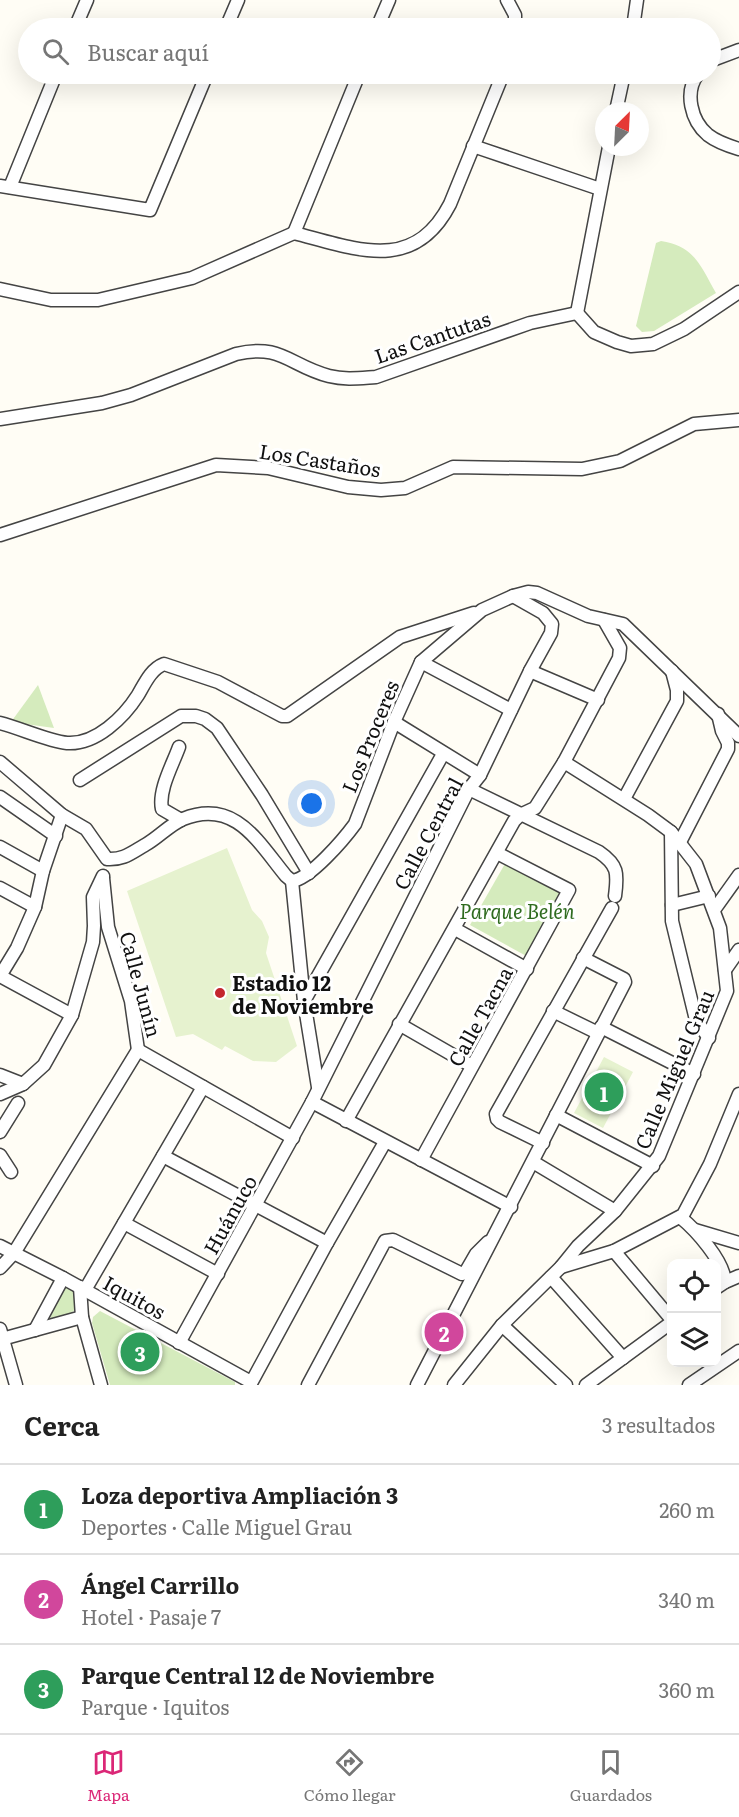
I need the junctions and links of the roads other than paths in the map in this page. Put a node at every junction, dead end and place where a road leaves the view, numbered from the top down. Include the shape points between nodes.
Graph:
1 (87, 0) edge
2 (238, 0) edge
3 (389, 0) edge
4 (507, 0) edge
5 (637, 0) edge
6 (79, 18) edge
7 (230, 18) edge
8 (381, 18) edge
9 (515, 18) edge
10 (634, 18) edge
11 (739, 50) edge
12 (721, 57) edge
13 (52, 84) edge
14 (203, 84) edge
15 (355, 84) edge
16 (499, 84) edge
17 (622, 84) edge
18 (693, 84) edge
19 (618, 102) edge
20 (474, 146) junction
21 (739, 149) edge
22 (607, 156) edge
23 (5, 187) edge
24 (600, 189) junction
25 (294, 233) junction
26 (0, 289) edge
27 (739, 292) edge
28 (577, 313) junction
29 (0, 419) edge
30 (739, 420) edge
31 (0, 535) edge
32 (513, 596) junction
33 (482, 610) junction
34 (604, 620) junction
35 (421, 662) junction
36 (672, 670) junction
37 (530, 671) junction
38 (598, 700) junction
39 (511, 710) junction
40 (718, 714) junction
41 (394, 722) junction
42 (0, 723) edge
43 (736, 727) edge
44 (179, 747) dead end
45 (443, 754) junction
46 (0, 762) edge
47 (564, 762) junction
48 (480, 775) junction
49 (80, 780) dead end
50 (470, 789) junction
51 (0, 797) edge
52 (624, 799) junction
53 (62, 815) junction
54 (520, 815) junction
55 (181, 820) junction
56 (671, 832) junction
57 (56, 836) junction
58 (680, 842) junction
59 (0, 847) edge
60 (497, 853) junction
61 (107, 859) junction
62 (43, 871) junction
63 (309, 873) junction
64 (739, 874) edge
65 (103, 876) junction
66 (292, 881) junction
67 (0, 888) edge
68 (709, 896) junction
69 (672, 905) junction
70 (36, 907) junction
71 (714, 910) junction
72 (454, 929) junction
73 (739, 950) edge
74 (584, 958) junction
75 (527, 969) junction
76 (725, 970) junction
77 (0, 976) edge
78 (304, 1001) junction
79 (553, 1011) junction
80 (72, 1015) junction
81 (399, 1024) junction
82 (600, 1030) junction
83 (708, 1038) junction
84 (138, 1050) junction
85 (472, 1066) junction
86 (694, 1074) junction
87 (0, 1075) edge
88 (23, 1084) junction
89 (203, 1087) junction
90 (318, 1087) junction
91 (0, 1094) edge
92 (739, 1094) edge
93 (312, 1102) junction
94 (10, 1109) edge
95 (556, 1115) junction
96 (346, 1121) junction
97 (0, 1132) edge
98 (293, 1138) junction
99 (385, 1142) junction
100 (543, 1143) junction
101 (0, 1155) edge
102 (163, 1156) junction
103 (421, 1160) junction
104 (533, 1162) junction
105 (653, 1166) junction
106 (11, 1172) dead end
107 (255, 1205) junction
108 (511, 1207) junction
109 (615, 1211) junction
110 (680, 1218) junction
111 (124, 1223) junction
112 (695, 1230) junction
113 (497, 1233) junction
114 (739, 1243) edge
115 (327, 1244) junction
116 (0, 1246) edge
117 (614, 1251) junction
118 (14, 1253) junction
119 (715, 1259) edge
120 (561, 1267) junction
121 (0, 1268) edge
122 (721, 1268) edge
123 (218, 1274) junction
124 (739, 1276) edge
125 (551, 1277) junction
126 (63, 1278) junction
127 (721, 1285) edge
128 (83, 1289) junction
129 (667, 1315) edge
130 (82, 1317) junction
131 (502, 1325) junction
132 (667, 1325) edge
133 (35, 1330) junction
134 (1, 1334) edge
135 (179, 1343) junction
136 (739, 1351) edge
137 (623, 1358) junction
138 (251, 1383) edge
139 (16, 1385) edge
140 (101, 1385) edge
141 (308, 1385) edge
142 (417, 1385) edge
143 (454, 1385) edge
144 (566, 1385) edge
145 (586, 1385) edge
146 (689, 1385) edge

1 - 6 street
2 - 7 street
3 - 8 street
4 - 9 street
5 - 10 street
11 - 12 street
13 - 23 street
14 - 23 street via 150,210
15 - 25 street
16 - 20 street
17 - 19 street
18 - 21 street via 689,99 695,117 708,134
20 - 24 street
20 - 25 street via 440,223 408,248 366,249
22 - 24 street
24 - 28 street
25 - 26 street via 192,278 98,300 51,300
27 - 28 street via 684,329 653,344 631,346 617,342 594,332
28 - 29 street, Las Cantutas via 530,323 376,377 330,376 278,354 252,350 102,403
30 - 31 street, Los Castaños via 694,424 620,460 582,469 453,467 405,488 348,487 268,468 216,465
32 - 33 street, Los Proceres
32 - 34 street, Los Proceres via 528,591 537,593
32 - 37 street, Calle Central via 543,613 552,624
33 - 35 street, Los Proceres
33 - 42 street via 400,637 287,716 218,682 164,664 150,675 118,720 90,738 67,743
34 - 36 street, Los Proceres via 623,624
34 - 38 street via 620,648 620,658
35 - 39 street
35 - 41 street, Los Proceres
36 - 40 street
36 - 52 street via 677,701
37 - 38 street
37 - 39 street, Calle Central
38 - 47 street
39 - 48 street, Calle Central
40 - 43 street
40 - 58 street via 728,749
41 - 45 street
41 - 63 street, Los Proceres via 355,824
44 - 55 street via 161,805
45 - 48 street
45 - 78 street
46 - 53 street
47 - 52 street, Calle Miguel Grau
47 - 54 street via 535,808
48 - 50 street, Calle Central
49 - 63 street via 181,716 205,719 217,728
50 - 54 street
50 - 90 street, Calle Central
51 - 57 street
52 - 56 street, Calle Miguel Grau
53 - 57 street
53 - 61 street via 86,829
54 - 60 street
54 - 74 street via 599,852 614,866 617,878 613,902
55 - 61 street via 120,860
55 - 66 street via 200,814 231,817 243,824
56 - 58 street, Calle Miguel Grau
56 - 69 street
57 - 62 street
58 - 68 street, Calle Miguel Grau via 696,864
59 - 62 street
60 - 72 street
60 - 75 street, Calle Tacna via 569,890
61 - 65 street, Calle Junín
62 - 70 street
63 - 66 street, Los Proceres
64 - 71 street
65 - 80 street via 93,897 93,942
65 - 84 street, Calle Junín via 108,927 131,1001
66 - 78 street
67 - 70 street
68 - 69 street
68 - 71 street, Calle Miguel Grau
69 - 83 street via 672,921 696,1020
70 - 77 street
71 - 76 street, Calle Miguel Grau
72 - 75 street
72 - 81 street
73 - 76 street
74 - 79 street
74 - 82 street via 625,980
75 - 85 street, Calle Tacna
76 - 83 street, Calle Miguel Grau via 727,991
77 - 80 street
78 - 90 street
79 - 82 street
79 - 100 street via 496,1114 500,1122
80 - 88 street via 44,1065
81 - 85 street
81 - 96 street
82 - 86 street
82 - 95 street
83 - 86 street, Calle Miguel Grau
84 - 89 street, Calle Junín
84 - 118 street
85 - 103 street, Calle Tacna
86 - 105 street, Calle Miguel Grau
87 - 88 street
88 - 91 street
89 - 98 street, Calle Junín
89 - 102 street
90 - 93 street, Calle Central
92 - 110 street via 699,1188
93 - 96 street
93 - 98 street, Huánuco
94 - 97 street
95 - 100 street
95 - 105 street
96 - 99 street
98 - 107 street, Huánuco
99 - 103 street
99 - 115 street
100 - 104 street
101 - 106 street
102 - 107 street
102 - 111 street
103 - 108 street
104 - 108 street
104 - 109 street
105 - 109 street, Calle Miguel Grau
107 - 115 street
107 - 123 street, Huánuco
108 - 113 street
109 - 120 street, Calle Miguel Grau
110 - 112 street
110 - 117 street
111 - 123 street
111 - 128 street
112 - 114 street
112 - 119 street
113 - 141 street via 462,1274 389,1239 385,1241
113 - 142 street
115 - 138 street
116 - 118 street, Iquitos
117 - 120 street
117 - 129 street
118 - 121 street
118 - 126 street, Iquitos
120 - 125 street, Calle Miguel Grau
122 - 127 street
123 - 135 street, Huánuco
124 - 127 street
125 - 131 street, Calle Miguel Grau
125 - 137 street
126 - 128 street, Iquitos
126 - 133 street
128 - 130 street
128 - 135 street, Iquitos
130 - 133 street
130 - 140 street
131 - 143 street, Calle Miguel Grau
131 - 144 street
132 - 137 street
133 - 134 street
134 - 139 street
135 - 138 street, Iquitos
136 - 146 street
137 - 145 street

